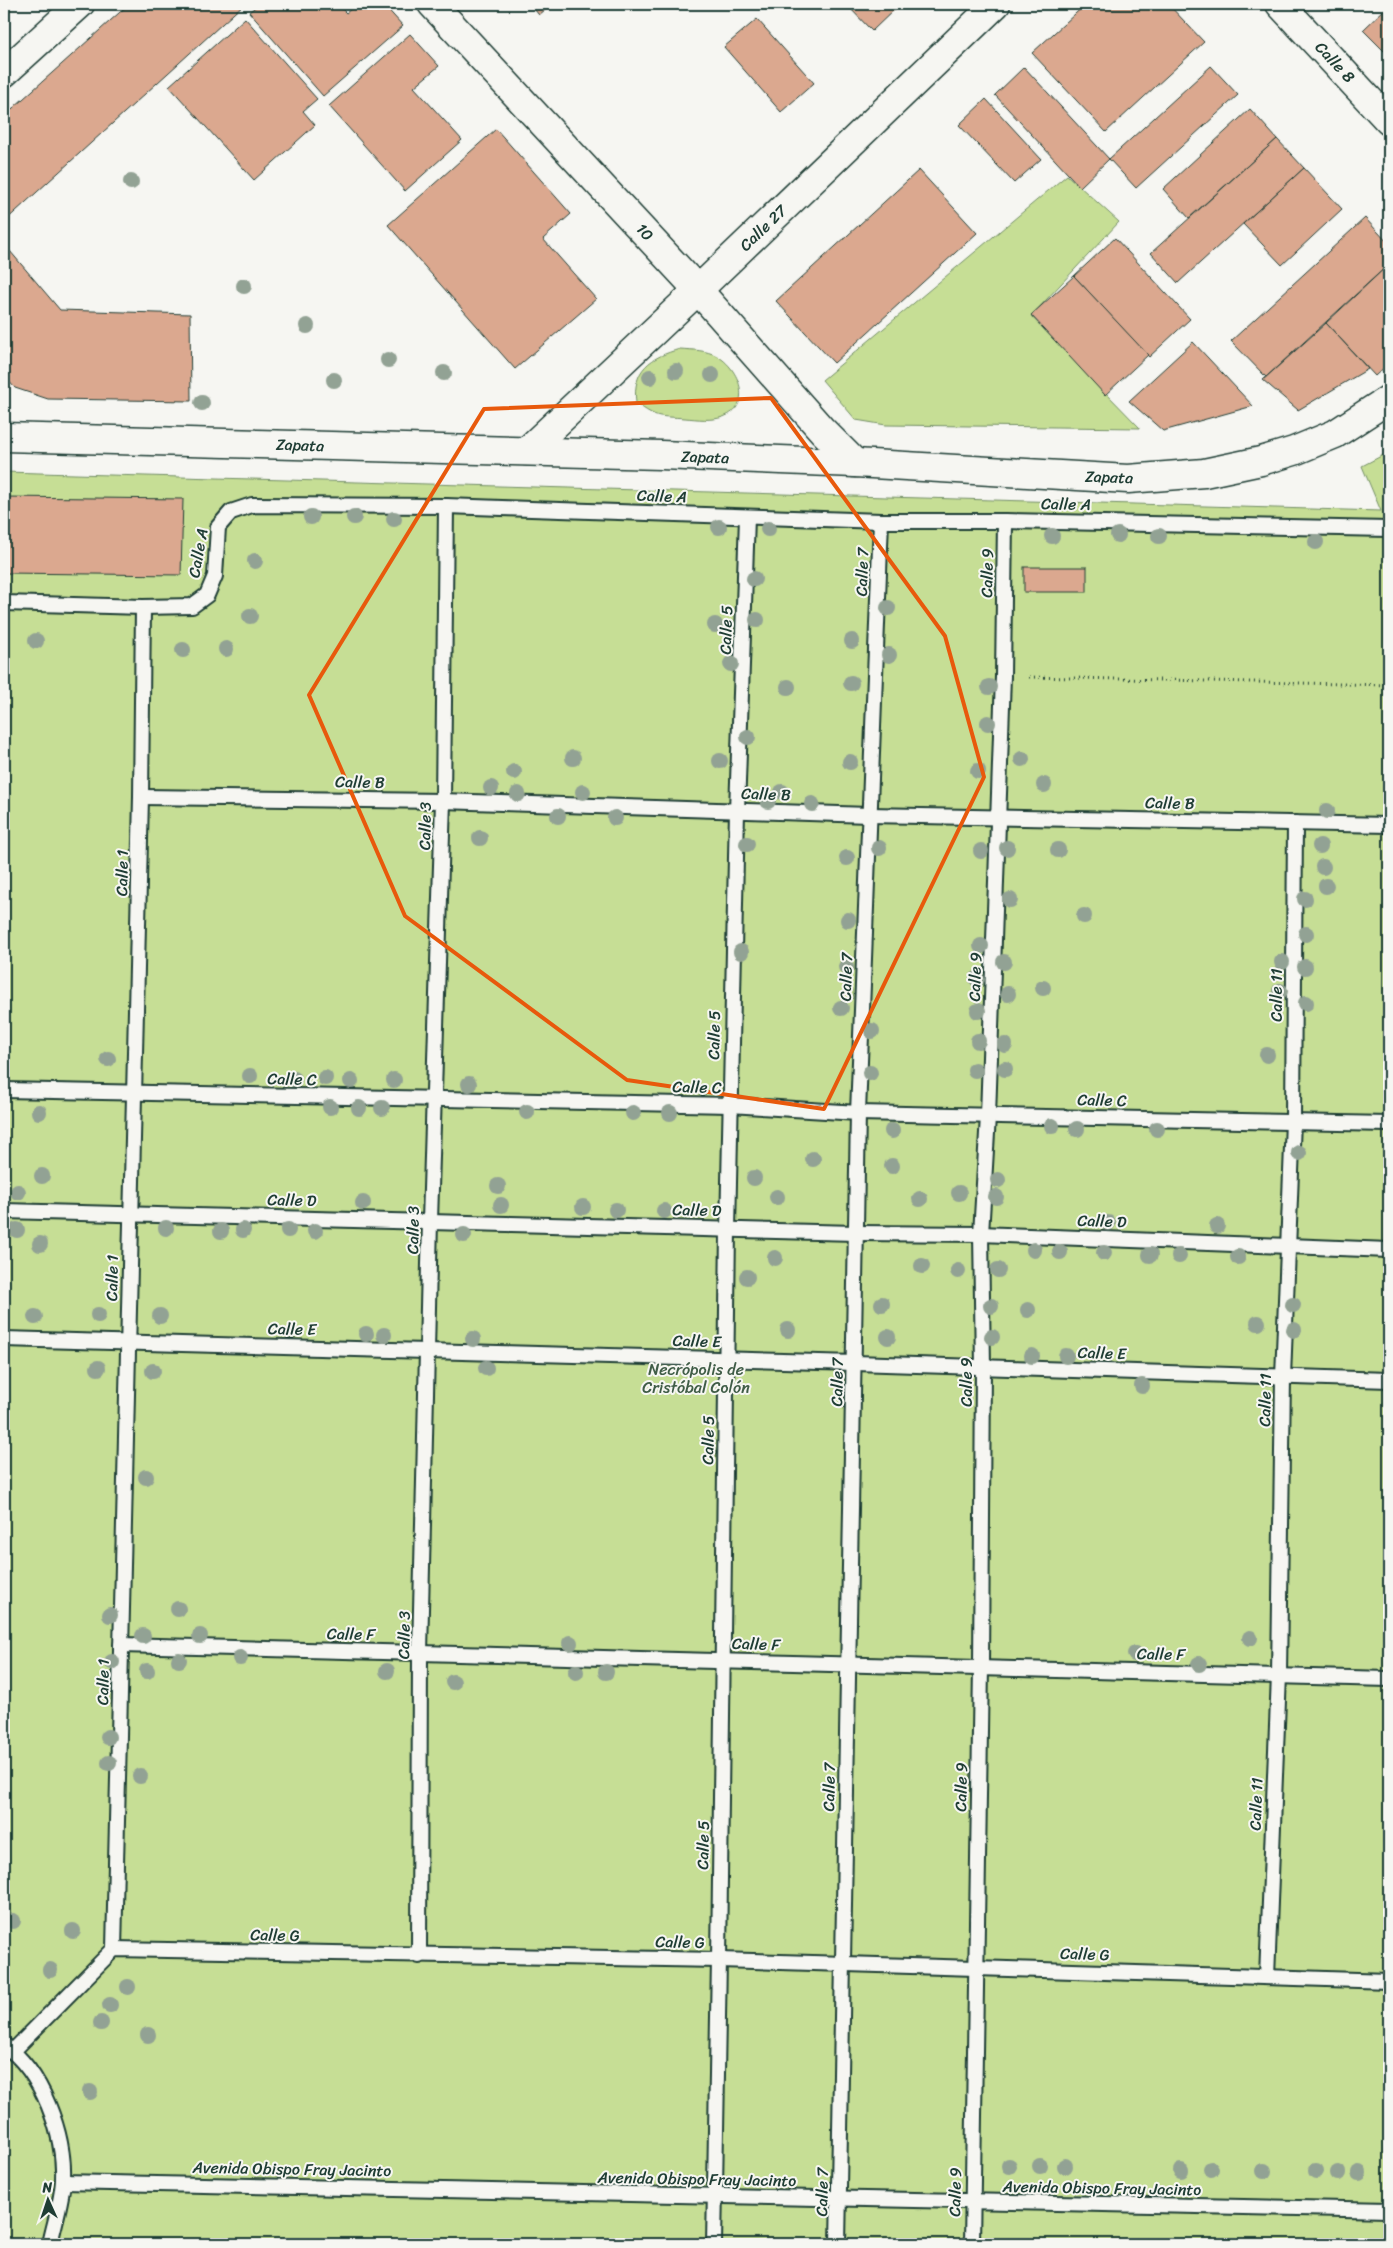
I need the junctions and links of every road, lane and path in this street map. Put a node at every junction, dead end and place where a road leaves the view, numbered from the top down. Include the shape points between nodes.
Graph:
1 (80, 4) edge
2 (432, 4) edge
3 (996, 4) edge
4 (1280, 4) edge
5 (4, 74) edge
6 (1389, 121) edge
7 (698, 290) junction
8 (1389, 399) edge
9 (6, 435) edge
10 (527, 451) junction
11 (855, 463) junction
12 (446, 506) junction
13 (747, 517) junction
14 (882, 521) junction
15 (1005, 521) junction
16 (1389, 529) edge
17 (4, 602) edge
18 (143, 607) junction
19 (1003, 676) junction
20 (1389, 685) edge
21 (141, 797) junction
22 (443, 801) junction
23 (737, 811) junction
24 (869, 815) junction
25 (998, 818) junction
26 (1295, 823) junction
27 (1389, 825) edge
28 (4, 1090) edge
29 (134, 1093) junction
30 (435, 1099) junction
31 (730, 1105) junction
32 (858, 1113) junction
33 (988, 1116) junction
34 (1293, 1121) junction
35 (1389, 1124) edge
36 (4, 1211) edge
37 (131, 1214) junction
38 (430, 1221) junction
39 (728, 1229) junction
40 (856, 1233) junction
41 (981, 1234) junction
42 (1288, 1246) junction
43 (1389, 1250) edge
44 (4, 1339) edge
45 (128, 1343) junction
46 (428, 1350) junction
47 (726, 1359) junction
48 (855, 1362) junction
49 (983, 1367) junction
50 (1283, 1377) junction
51 (1389, 1380) edge
52 (121, 1645) junction
53 (420, 1653) junction
54 (723, 1660) junction
55 (849, 1664) junction
56 (981, 1667) junction
57 (1278, 1675) junction
58 (1389, 1678) edge
59 (114, 1949) junction
60 (419, 1956) junction
61 (719, 1960) junction
62 (844, 1964) junction
63 (976, 1968) junction
64 (1267, 1977) junction
65 (1389, 1982) edge
66 (9, 2048) edge
67 (63, 2182) junction
68 (716, 2197) junction
69 (839, 2200) junction
70 (972, 2203) junction
71 (1389, 2210) edge
72 (50, 2244) edge
73 (714, 2244) edge
74 (838, 2244) edge
75 (972, 2244) edge

1 - 5 street
2 - 7 street, 10
3 - 7 street, Calle 27
4 - 6 street, Calle 8
7 - 10 street, Calle 27
7 - 11 street, 10
8 - 11 street, Zapata via 1335,434 1294,451 1252,464 1204,473 1128,479
9 - 10 street, Zapata
10 - 11 street, Zapata
12 - 13 lane, Calle A
12 - 18 lane, Calle A via 252,505 231,512 218,528 215,576 207,595 192,606
12 - 22 lane, Calle 3
13 - 14 lane, Calle A
13 - 23 lane, Calle 5
14 - 15 lane, Calle A
14 - 24 lane, Calle 7
15 - 16 lane, Calle A
15 - 19 lane, Calle 9
17 - 18 lane, Calle A
18 - 21 lane, Calle 1
19 - 20 path
19 - 25 lane, Calle 9
21 - 22 lane, Calle B
21 - 29 lane, Calle 1
22 - 23 lane, Calle B
22 - 30 lane, Calle 3
23 - 24 lane, Calle B
23 - 31 lane, Calle 5
24 - 25 lane, Calle B
24 - 32 lane, Calle 7
25 - 26 lane, Calle B
25 - 33 lane, Calle 9
26 - 27 lane, Calle B
26 - 34 lane, Calle 11
28 - 29 lane, Calle C
29 - 30 lane, Calle C
29 - 37 lane, Calle 1
30 - 31 lane, Calle C
30 - 38 lane, Calle 3
31 - 32 lane, Calle C
31 - 39 lane, Calle 5
32 - 33 lane, Calle C
32 - 40 lane, Calle 7
33 - 34 lane, Calle C
33 - 41 lane, Calle 9
34 - 35 lane, Calle C
34 - 42 lane, Calle 11
36 - 37 lane, Calle D
37 - 38 lane, Calle D
37 - 45 lane, Calle 1
38 - 39 lane, Calle D
38 - 46 lane, Calle 3
39 - 40 lane, Calle D
39 - 47 lane, Calle 5
40 - 41 lane, Calle D
40 - 48 lane, Calle 7
41 - 42 lane, Calle D
41 - 49 lane, Calle 9
42 - 43 lane, Calle D
42 - 50 lane, Calle 11
44 - 45 lane, Calle E
45 - 46 lane, Calle E
45 - 52 lane, Calle 1
46 - 47 lane, Calle E
46 - 53 lane, Calle 3
47 - 48 lane, Calle E
47 - 54 lane, Calle 5
48 - 49 lane, Calle E
48 - 55 lane, Calle 7
49 - 50 lane, Calle E
49 - 56 lane, Calle 9
50 - 51 lane, Calle E
50 - 57 lane, Calle 11
52 - 53 lane, Calle F
52 - 59 lane, Calle 1
53 - 54 lane, Calle F
53 - 60 lane, Calle 3
54 - 55 lane, Calle F
54 - 61 lane, Calle 5
55 - 56 lane, Calle F
55 - 62 lane, Calle 7
56 - 57 lane, Calle F
56 - 63 lane, Calle 9
57 - 58 lane, Calle F
57 - 64 lane, Calle 11
59 - 60 lane, Calle G
59 - 66 lane
60 - 61 lane, Calle G
61 - 62 lane, Calle G
61 - 68 lane, Calle 5
62 - 63 lane, Calle G
62 - 69 lane, Calle 7
63 - 64 lane, Calle G
63 - 70 lane, Calle 9
64 - 65 lane, Calle G
66 - 67 lane via 40,2086 61,2143
67 - 68 lane, Avenida Obispo Fray Jacinto
67 - 72 lane
68 - 69 lane, Avenida Obispo Fray Jacinto
68 - 73 lane, Calle 5
69 - 70 lane, Avenida Obispo Fray Jacinto
69 - 74 lane, Calle 7
70 - 71 lane, Avenida Obispo Fray Jacinto
70 - 75 lane, Calle 9

